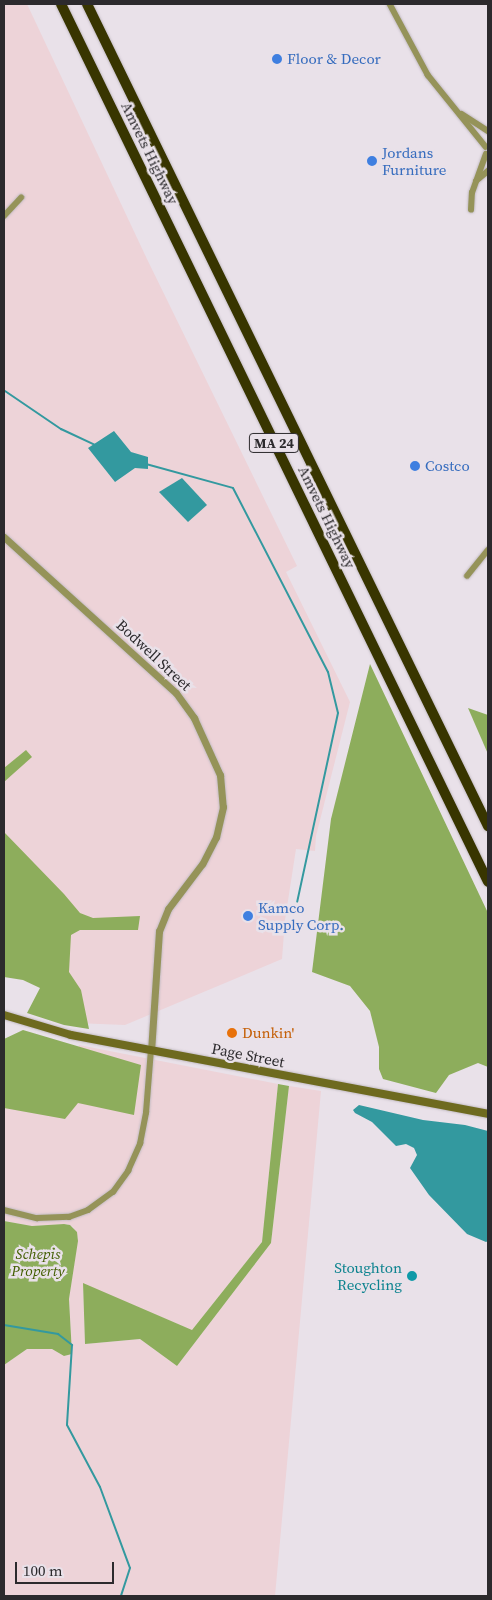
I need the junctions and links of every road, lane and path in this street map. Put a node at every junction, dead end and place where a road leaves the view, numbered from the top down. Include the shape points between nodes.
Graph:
1 (61, 4) edge
2 (87, 4) edge
3 (390, 4) edge
4 (458, 112) junction
5 (488, 131) edge
6 (487, 144) edge
7 (487, 157) edge
8 (488, 171) edge
9 (476, 181) junction
10 (21, 198) dead end
11 (471, 210) dead end
12 (4, 216) edge
13 (4, 537) edge
14 (488, 550) edge
15 (467, 576) dead end
16 (488, 826) edge
17 (488, 882) edge
18 (4, 1015) edge
19 (151, 1050) junction
20 (488, 1114) edge
21 (4, 1210) edge

1 - 17 highway, Amvets Highway / MA 24
2 - 16 highway, Amvets Highway / MA 24
3 - 4 street via 428,76
4 - 5 street
4 - 6 street
6 - 7 street
7 - 9 street
8 - 9 street
9 - 11 street
10 - 12 street
13 - 19 street, Bodwell Street via 176,693 194,718 220,775 223,807 216,837 202,864 168,909 159,931
14 - 15 street
18 - 19 main road, Page Street via 58,1032
19 - 20 main road, Page Street
19 - 21 street via 140,1144 128,1171 113,1192 88,1210 69,1216 37,1218

